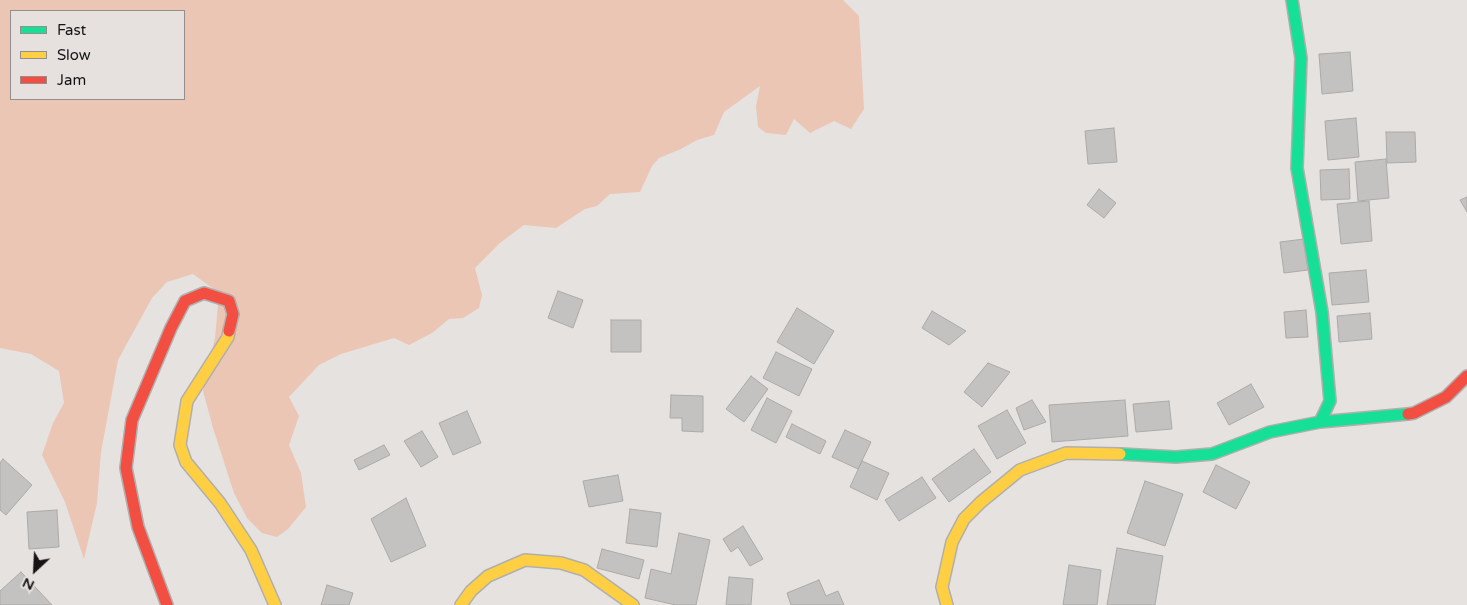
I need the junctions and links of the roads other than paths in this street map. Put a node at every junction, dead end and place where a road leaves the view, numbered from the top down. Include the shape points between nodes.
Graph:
1 (1292, 0) edge
2 (1467, 376) edge
3 (1320, 422) junction
4 (167, 605) edge
5 (275, 605) edge
6 (461, 605) edge
7 (634, 605) edge
8 (947, 605) edge

1 - 3 street via 1301,58 1296,168 1322,312 1330,401
2 - 3 street via 1446,398 1414,413
3 - 8 street via 1270,432 1212,454 1066,453 1020,470 964,519 952,542 942,587
4 - 5 street via 138,527 126,468 132,420 171,328 185,301 204,293 229,301 234,314 228,337 187,401 180,445 186,462 220,503 251,550
6 - 7 street via 488,576 525,560 561,563 584,570

